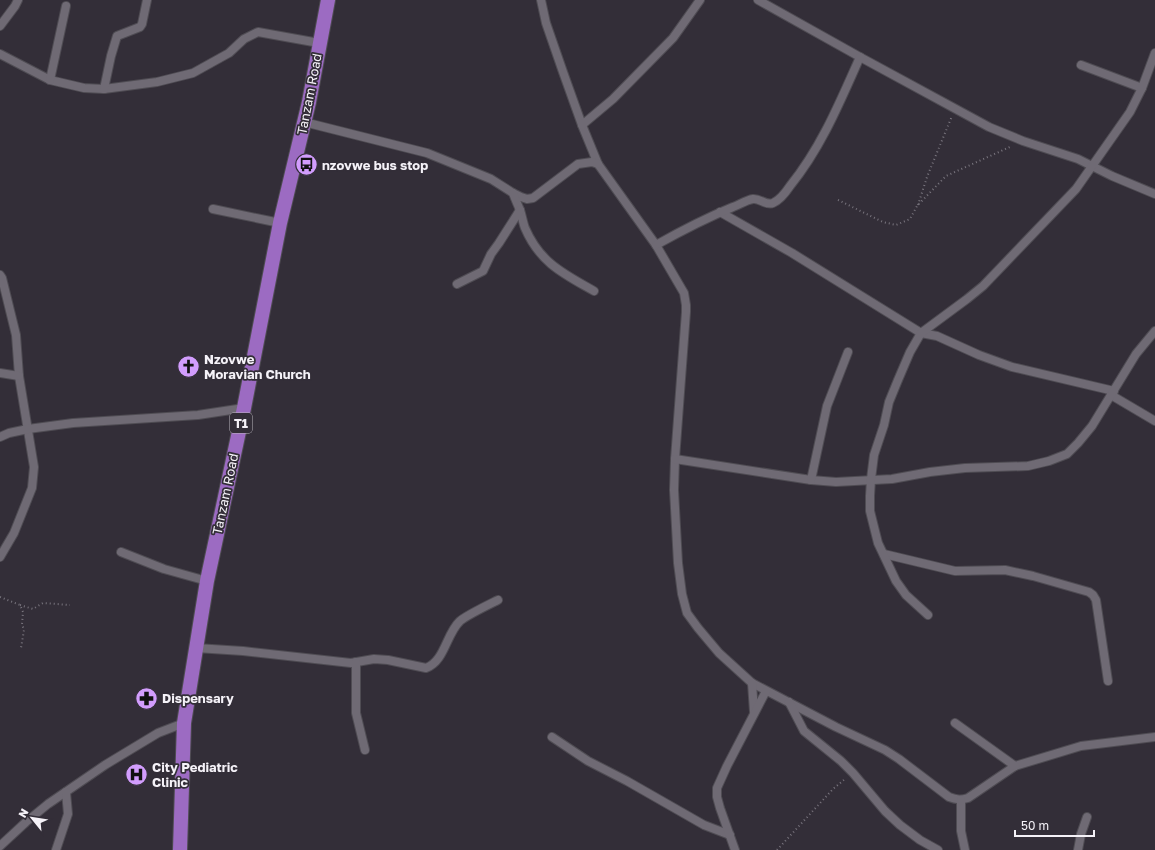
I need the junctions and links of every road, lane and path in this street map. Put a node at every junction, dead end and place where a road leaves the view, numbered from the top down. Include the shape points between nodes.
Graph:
1 (18, 0) edge
2 (147, 0) edge
3 (328, 0) edge
4 (541, 0) edge
5 (700, 0) edge
6 (758, 0) edge
7 (66, 6) dead end
8 (0, 26) edge
9 (319, 43) junction
10 (1155, 53) edge
11 (0, 54) edge
12 (860, 58) junction
13 (1081, 65) dead end
14 (50, 80) junction
15 (1142, 88) junction
16 (104, 89) junction
17 (955, 109) junction
18 (304, 122) junction
19 (582, 125) junction
20 (1023, 141) junction
21 (598, 164) junction
22 (1093, 165) junction
23 (513, 193) junction
24 (1155, 194) edge
25 (838, 200) dead end
26 (917, 206) junction
27 (213, 209) dead end
28 (520, 210) junction
29 (720, 212) junction
30 (280, 223) junction
31 (656, 245) junction
32 (0, 275) edge
33 (457, 284) dead end
34 (594, 291) dead end
35 (1155, 331) edge
36 (921, 333) junction
37 (848, 352) dead end
38 (0, 373) edge
39 (19, 376) junction
40 (1112, 393) junction
41 (244, 408) junction
42 (1155, 421) edge
43 (28, 429) junction
44 (0, 437) edge
45 (675, 458) junction
46 (870, 479) junction
47 (810, 480) junction
48 (121, 552) dead end
49 (884, 554) junction
50 (0, 557) edge
51 (207, 580) junction
52 (0, 597) edge
53 (498, 600) dead end
54 (20, 606) junction
55 (70, 606) dead end
56 (928, 616) dead end
57 (21, 648) dead end
58 (196, 648) junction
59 (356, 662) junction
60 (1108, 681) dead end
61 (752, 683) junction
62 (766, 691) junction
63 (789, 702) junction
64 (754, 714) junction
65 (184, 723) junction
66 (955, 723) dead end
67 (1155, 736) edge
68 (552, 737) dead end
69 (364, 750) dead end
70 (1015, 766) junction
71 (853, 773) junction
72 (66, 792) junction
73 (961, 800) junction
74 (1087, 817) dead end
75 (730, 834) junction
76 (0, 846) edge
77 (56, 850) edge
78 (180, 850) edge
79 (735, 850) edge
80 (777, 850) edge
81 (938, 850) edge
82 (965, 850) edge
83 (1078, 850) edge

1 - 8 street
2 - 16 street via 140,27 117,36 110,56
3 - 9 highway, Tanzam Road / T1
4 - 19 street via 546,23
5 - 19 street via 673,38 613,99
6 - 12 street
7 - 14 street
9 - 16 street via 258,32 244,39 230,53 193,73 157,82
9 - 18 highway, Tanzam Road / T1
10 - 15 street
11 - 14 street
12 - 17 street
12 - 29 street via 810,159 784,194 773,203 767,204 753,199
13 - 15 street
14 - 16 street via 84,88
15 - 22 street via 1130,112
17 - 20 street
17 - 26 path via 926,177
18 - 23 street via 427,153 491,179
18 - 30 highway, Tanzam Road / T1
19 - 21 street
20 - 22 street
20 - 26 path via 946,176
21 - 23 street via 578,164 533,198 527,199
21 - 31 street
22 - 24 street
22 - 36 street via 1076,188 983,286
23 - 28 street
25 - 26 path via 883,222 896,225 910,219
27 - 30 street
28 - 33 street via 483,271
28 - 34 street via 525,228 543,258 556,269
29 - 31 street
29 - 36 street via 792,253
30 - 41 highway, Tanzam Road / T1
31 - 45 street via 684,293 686,305
32 - 39 street via 16,335
35 - 40 street via 1136,354
36 - 40 street via 937,336 1012,367
36 - 46 street via 902,368 889,402
37 - 47 street via 827,406
38 - 39 street
39 - 43 street
40 - 42 street
40 - 46 street via 1092,426 1078,443 1067,454 1049,461 1028,466 965,468
41 - 43 street via 198,415 73,423
41 - 51 highway, Tanzam Road / T1
43 - 44 street
43 - 50 street via 34,467 32,488 14,533
45 - 47 street
45 - 61 street via 678,563 685,605 691,620 702,633 731,665
46 - 47 street via 836,482
46 - 49 street via 870,511 878,543
48 - 51 street via 164,569
49 - 56 street via 896,581 906,595
49 - 60 street via 955,571 1005,570 1089,592 1096,600
51 - 58 highway, Tanzam Road / T1
52 - 54 path
53 - 59 street via 461,620 454,627 432,666 426,668 374,659
54 - 55 path via 33,609 43,604
54 - 57 path via 24,630
58 - 59 street
58 - 65 highway, Tanzam Road / T1
59 - 69 street via 356,713
61 - 62 street
61 - 64 street
62 - 63 street
62 - 64 street
63 - 71 street via 804,731
63 - 73 street via 885,750 949,797
64 - 75 street via 717,788 720,808
65 - 72 street via 158,733
65 - 78 highway, Tanzam Road / T1
66 - 70 street
67 - 70 street via 1081,746
68 - 75 street via 588,761 704,825
70 - 73 street via 968,798
71 - 80 path via 833,789
71 - 81 street via 900,825
72 - 76 street via 48,804
72 - 77 street via 68,814
73 - 82 street via 961,831
74 - 83 street
75 - 79 street

